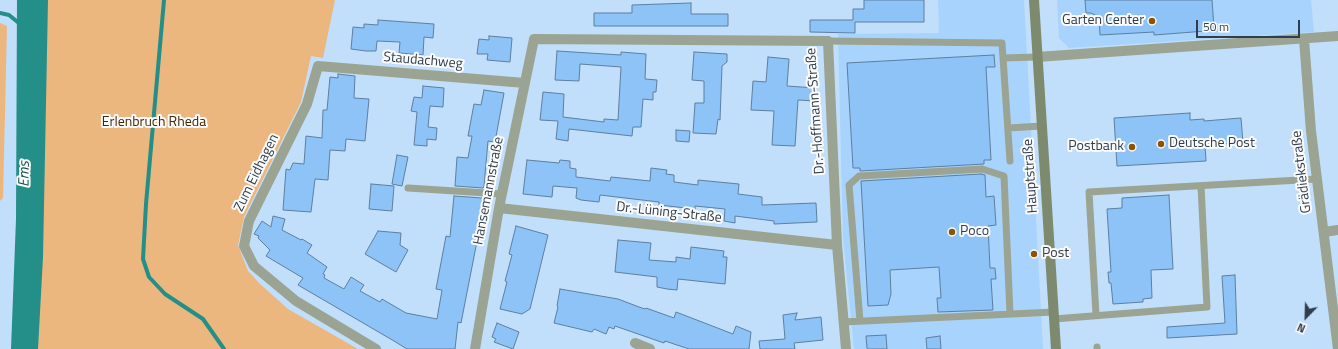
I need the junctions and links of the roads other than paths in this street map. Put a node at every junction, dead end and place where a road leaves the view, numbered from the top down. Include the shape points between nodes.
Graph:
1 (1034, 0) edge
2 (1338, 36) edge
3 (534, 39) joint
4 (1304, 39) junction
5 (828, 41) junction
6 (1037, 57) junction
7 (1003, 58) junction
8 (318, 66) joint
9 (525, 83) junction
10 (1042, 126) junction
11 (1008, 128) junction
12 (1010, 160) dead end
13 (1317, 179) junction
14 (834, 185) junction
15 (849, 185) junction
16 (1201, 186) junction
17 (408, 188) dead end
18 (502, 194) junction
19 (499, 208) junction
20 (1338, 230) edge
21 (1324, 232) junction
22 (837, 245) junction
23 (1010, 314) junction
24 (1054, 315) junction
25 (1096, 315) junction
26 (860, 321) junction
27 (843, 322) junction
28 (635, 343) dead end
29 (376, 349) edge
30 (475, 349) edge
31 (650, 349) edge
32 (846, 349) edge
33 (1056, 349) edge
34 (1338, 349) edge

1 - 6 street, Hauptstraße
2 - 4 street
3 - 5 street, Dr.-Hoffmann-Straße
3 - 9 street, Hansemannstraße
4 - 6 street
4 - 13 street, Grädiekstraße
5 - 7 lane via 1002,43
5 - 14 street, Dr.-Hoffmann-Straße
6 - 7 lane
6 - 10 street, Hauptstraße
7 - 11 lane
8 - 9 street, Staudachweg
8 - 29 street, Zum Eidhagen via 307,104 249,221 244,246 254,266 296,301
9 - 18 street, Hansemannstraße
10 - 11 lane
10 - 24 street, Hauptstraße
11 - 12 lane
13 - 16 lane
13 - 21 street, Grädiekstraße
14 - 15 lane
14 - 22 street, Dr.-Hoffmann-Straße
15 - 23 lane via 859,176 982,169 1004,176
15 - 26 lane
16 - 25 lane via 1207,307
16 - 25 lane via 1090,192
17 - 18 lane
18 - 19 street, Hansemannstraße
19 - 22 street, Dr.-Lüning-Straße
19 - 30 street, Hansemannstraße
20 - 21 street
21 - 34 street, Grädiekstraße
22 - 27 street, Dr.-Hoffmann-Straße
23 - 24 lane
23 - 26 lane
24 - 25 lane
24 - 33 street, Hauptstraße
26 - 27 lane
27 - 32 street, Dr.-Hoffmann-Straße
28 - 31 street

